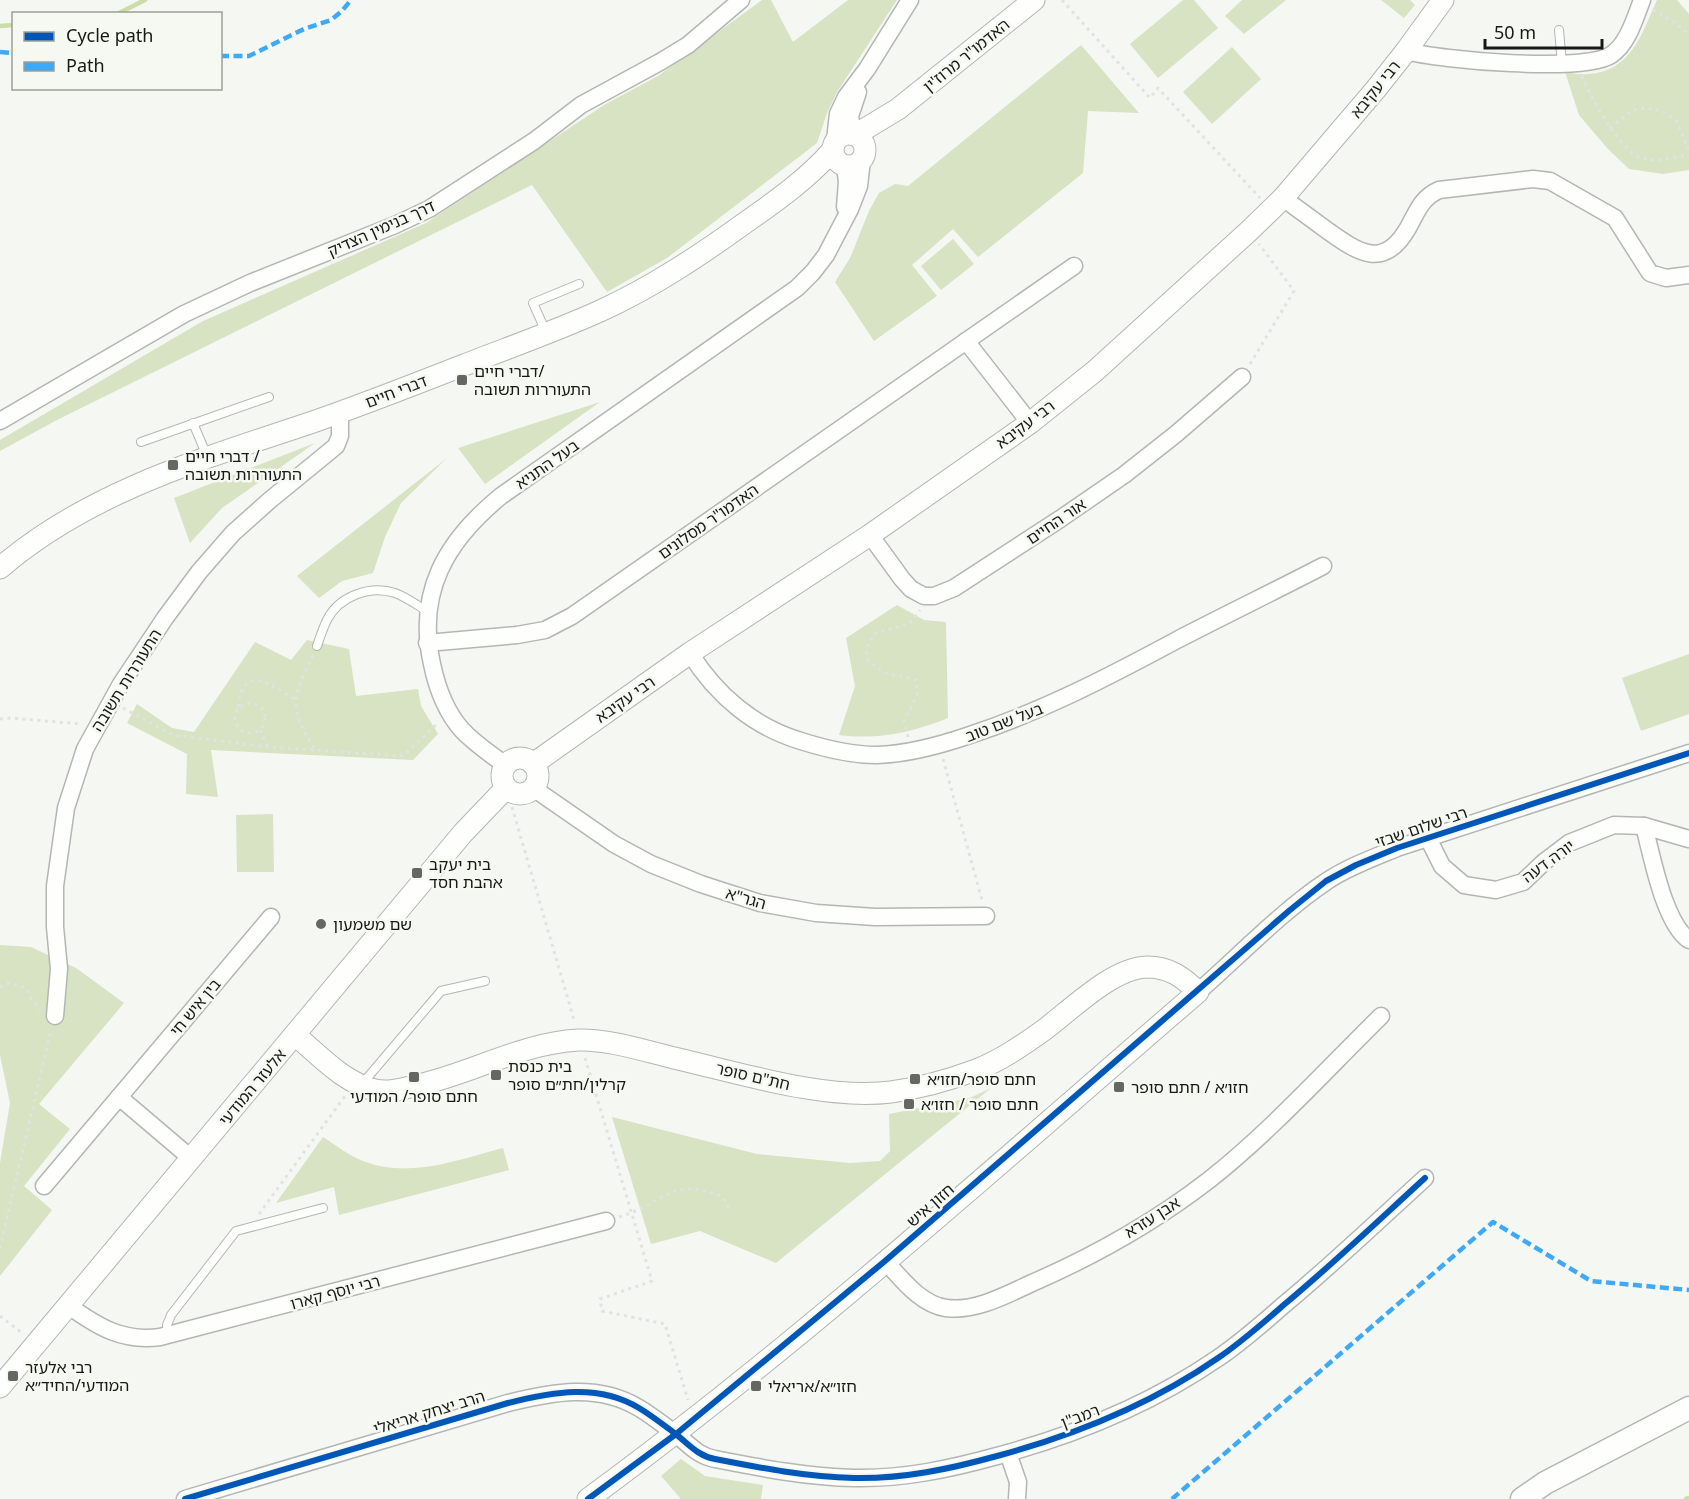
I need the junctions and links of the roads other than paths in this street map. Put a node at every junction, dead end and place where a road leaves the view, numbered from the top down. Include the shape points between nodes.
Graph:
1 (741, 0) edge
2 (910, 0) edge
3 (1034, 0) edge
4 (1443, 0) edge
5 (1642, 2) edge
6 (1559, 30) dead end
7 (1406, 51) junction
8 (1570, 64) junction
9 (849, 150) junction
10 (1276, 204) junction
11 (1074, 266) dead end
12 (1689, 275) edge
13 (579, 284) dead end
14 (546, 333) junction
15 (966, 341) junction
16 (1242, 377) road end
17 (269, 397) dead end
18 (340, 413) junction
19 (0, 421) edge
20 (193, 423) junction
21 (1029, 423) junction
22 (141, 442) dead end
23 (208, 457) junction
24 (870, 535) junction
25 (1323, 566) dead end
26 (0, 567) edge
27 (428, 611) junction
28 (427, 643) junction
29 (317, 646) road end
30 (690, 653) junction
31 (1689, 753) edge
32 (533, 764) junction
33 (505, 765) junction
34 (506, 788) junction
35 (533, 788) junction
36 (1644, 826) junction
37 (1428, 838) junction
38 (1689, 839) edge
39 (271, 916) dead end
40 (986, 916) road end
41 (1689, 940) edge
42 (486, 981) dead end
43 (1198, 992) junction
44 (55, 1016) road end
45 (1382, 1016) dead end
46 (295, 1035) junction
47 (358, 1084) junction
48 (119, 1097) junction
49 (192, 1159) junction
50 (1425, 1178) dead end
51 (44, 1186) dead end
52 (323, 1208) dead end
53 (606, 1221) road end
54 (885, 1261) junction
55 (69, 1306) junction
56 (168, 1335) junction
57 (0, 1388) edge
58 (1689, 1408) edge
59 (676, 1434) junction
60 (1008, 1453) junction
61 (186, 1499) edge
62 (588, 1499) edge
63 (1017, 1499) edge
64 (1522, 1499) edge

1 - 19 street, דרך בנימין הצדיק via 688,45 581,105 534,141 429,209 184,314
2 - 9 street, בעל התניא via 867,69 851,109
3 - 9 street, האדמו"ר מרוז'ין
4 - 7 street, רבי עקיבא
5 - 8 street via 1624,41 1612,55
6 - 8 lane
7 - 8 street via 1428,57
7 - 10 street, רבי עקיבא
9 - 14 street, דברי חיים via 818,166 784,196 654,283 601,311
9 - 27 street, בעל התניא via 840,228 813,272 797,288 479,514 445,558 433,585
10 - 12 street via 1364,254 1379,254 1398,244 1423,201 1439,190 1533,179 1550,181 1615,218 1650,273 1666,278
10 - 21 street, רבי עקיבא via 1095,371
11 - 15 street, האדמו"ר מסלונים
13 - 14 lane via 534,303
14 - 18 street, דברי חיים
15 - 21 street
15 - 28 street, האדמו"ר מסלונים via 572,616 545,630
16 - 24 street, אור החיים via 1124,476 954,588 934,596 924,596 912,589
17 - 20 lane
18 - 23 street, דברי חיים
18 - 44 street, התעוררות תשובה via 336,446 233,533 199,572 165,618 85,749 73,781 59,847 55,886 59,969
20 - 22 lane
20 - 23 lane
21 - 24 street, רבי עקיבא
23 - 26 street, דברי חיים via 82,511 34,540
24 - 30 street, רבי עקיבא
25 - 30 street, בעל שם טוב via 1062,700 1014,721 919,750 851,754 790,737 762,724 721,693
27 - 28 street, בעל התניא
27 - 29 lane via 395,593 375,590 356,594 341,602 327,618
28 - 33 street, בעל התניא via 444,705 462,730
30 - 32 street, רבי עקיבא
31 - 37 street, רבי שלום שבזי
32 - 33 street via 519,758
32 - 35 street via 537,779
33 - 34 street via 502,780
34 - 35 street via 523,794
34 - 46 street, אלעזר המודעי
35 - 40 street, הגר"א via 614,844 651,864 760,903 816,913 875,917
36 - 37 street, יורה דעה via 1614,825 1569,843 1523,882 1496,890 1464,885 1442,866
36 - 38 street, יורה דעה
36 - 41 street via 1669,913
37 - 43 street, רבי שלום שבזי via 1356,865 1326,881
39 - 48 street, בין איש חי
42 - 47 lane via 441,992
43 - 47 street, חת"ם סופר via 1175,973 1163,969 1144,967 1126,972 1042,1032 979,1069 890,1092 797,1086 580,1040 535,1047 403,1089 376,1090
43 - 54 street, חזון איש
45 - 54 street, אבן עזרא via 1209,1180 1161,1213 1062,1270 995,1299 965,1308 945,1308 917,1294
46 - 47 street, חת"ם סופר
46 - 49 street, אלעזר המודעי
48 - 49 street
48 - 51 street, בין איש חי
49 - 55 street, אלעזר המודעי
50 - 60 street, רמב"ן via 1310,1283 1218,1358 1100,1424
52 - 56 lane via 236,1231 171,1315
53 - 56 street, רבי יוסף קארו
54 - 59 street, חזון איש
55 - 56 street, רבי יוסף קארו via 95,1324 129,1338
55 - 57 street, אלעזר המודעי
58 - 64 main road via 1545,1483
59 - 60 street, רמב"ן via 694,1451 710,1458 768,1470 844,1478 927,1473
59 - 61 street, הרב יצחק אריאלי via 638,1407 616,1398 595,1392 540,1395
59 - 62 street, חזון איש
60 - 63 street via 1018,1482

